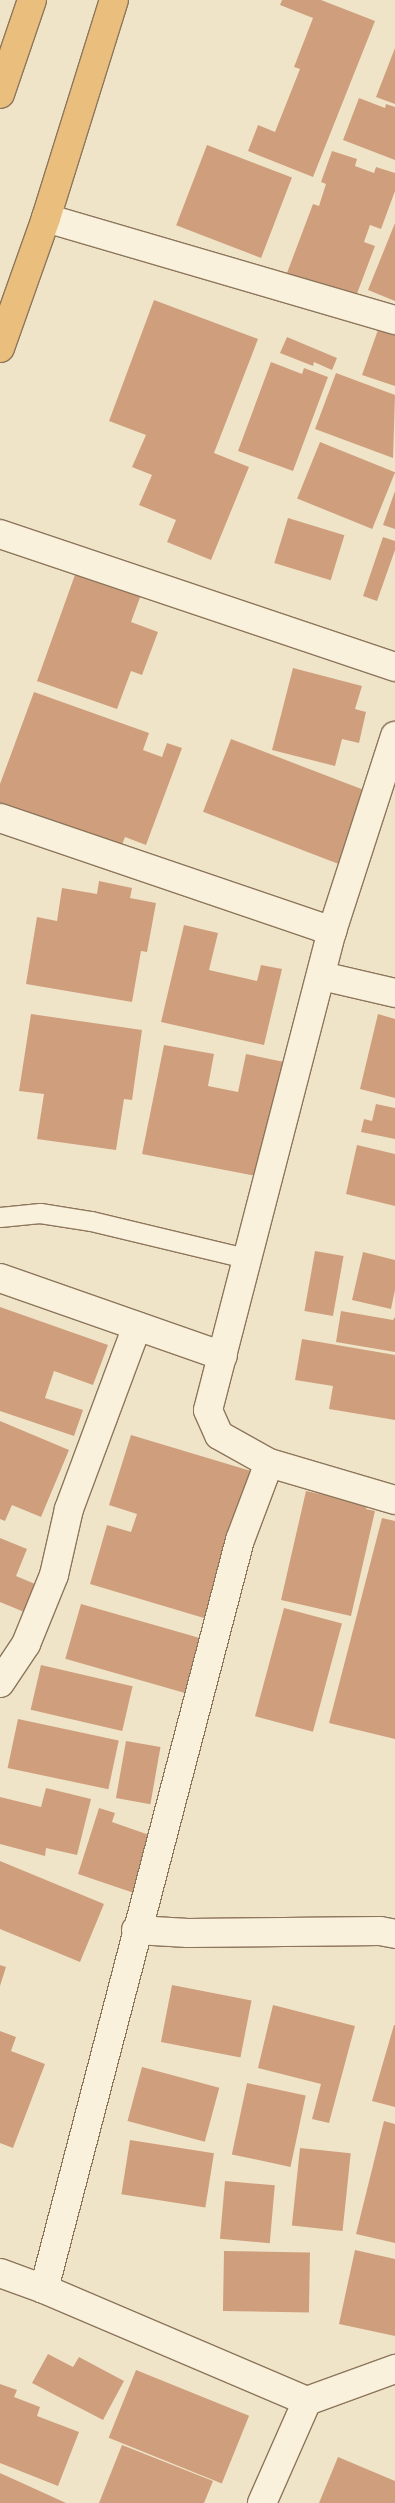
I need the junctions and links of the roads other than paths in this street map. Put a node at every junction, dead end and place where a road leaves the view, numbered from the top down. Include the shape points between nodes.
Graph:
1 (32, 0) edge
2 (114, 0) edge
3 (0, 94) edge
4 (46, 218) junction
5 (395, 320) edge
6 (0, 348) edge
7 (0, 534) edge
8 (395, 667) edge
9 (395, 736) edge
10 (0, 818) edge
11 (332, 931) junction
12 (322, 976) junction
13 (395, 993) edge
14 (0, 1217) edge
15 (249, 1258) junction
16 (0, 1278) edge
17 (137, 1326) junction
18 (223, 1356) junction
19 (269, 1463) junction
20 (395, 1500) edge
21 (0, 1683) edge
22 (136, 1930) junction
23 (395, 1934) edge
24 (0, 2273) edge
25 (44, 2289) junction
26 (395, 2369) edge
27 (307, 2401) junction
28 (262, 2503) edge

1 - 3 highway
2 - 4 highway
4 - 5 street
4 - 6 highway
7 - 8 street
9 - 11 street
10 - 11 street
11 - 12 street
12 - 13 street
12 - 15 street
14 - 15 lane via 65,1216
15 - 18 street
16 - 17 street
17 - 18 street
17 - 21 street via 69,1509 54,1575 26,1644
18 - 19 street via 208,1410 219,1435
19 - 20 street
19 - 22 street via 240,1540
22 - 23 street via 188,1933 380,1931
22 - 25 street
24 - 25 street
25 - 27 street
26 - 27 street
27 - 28 street

